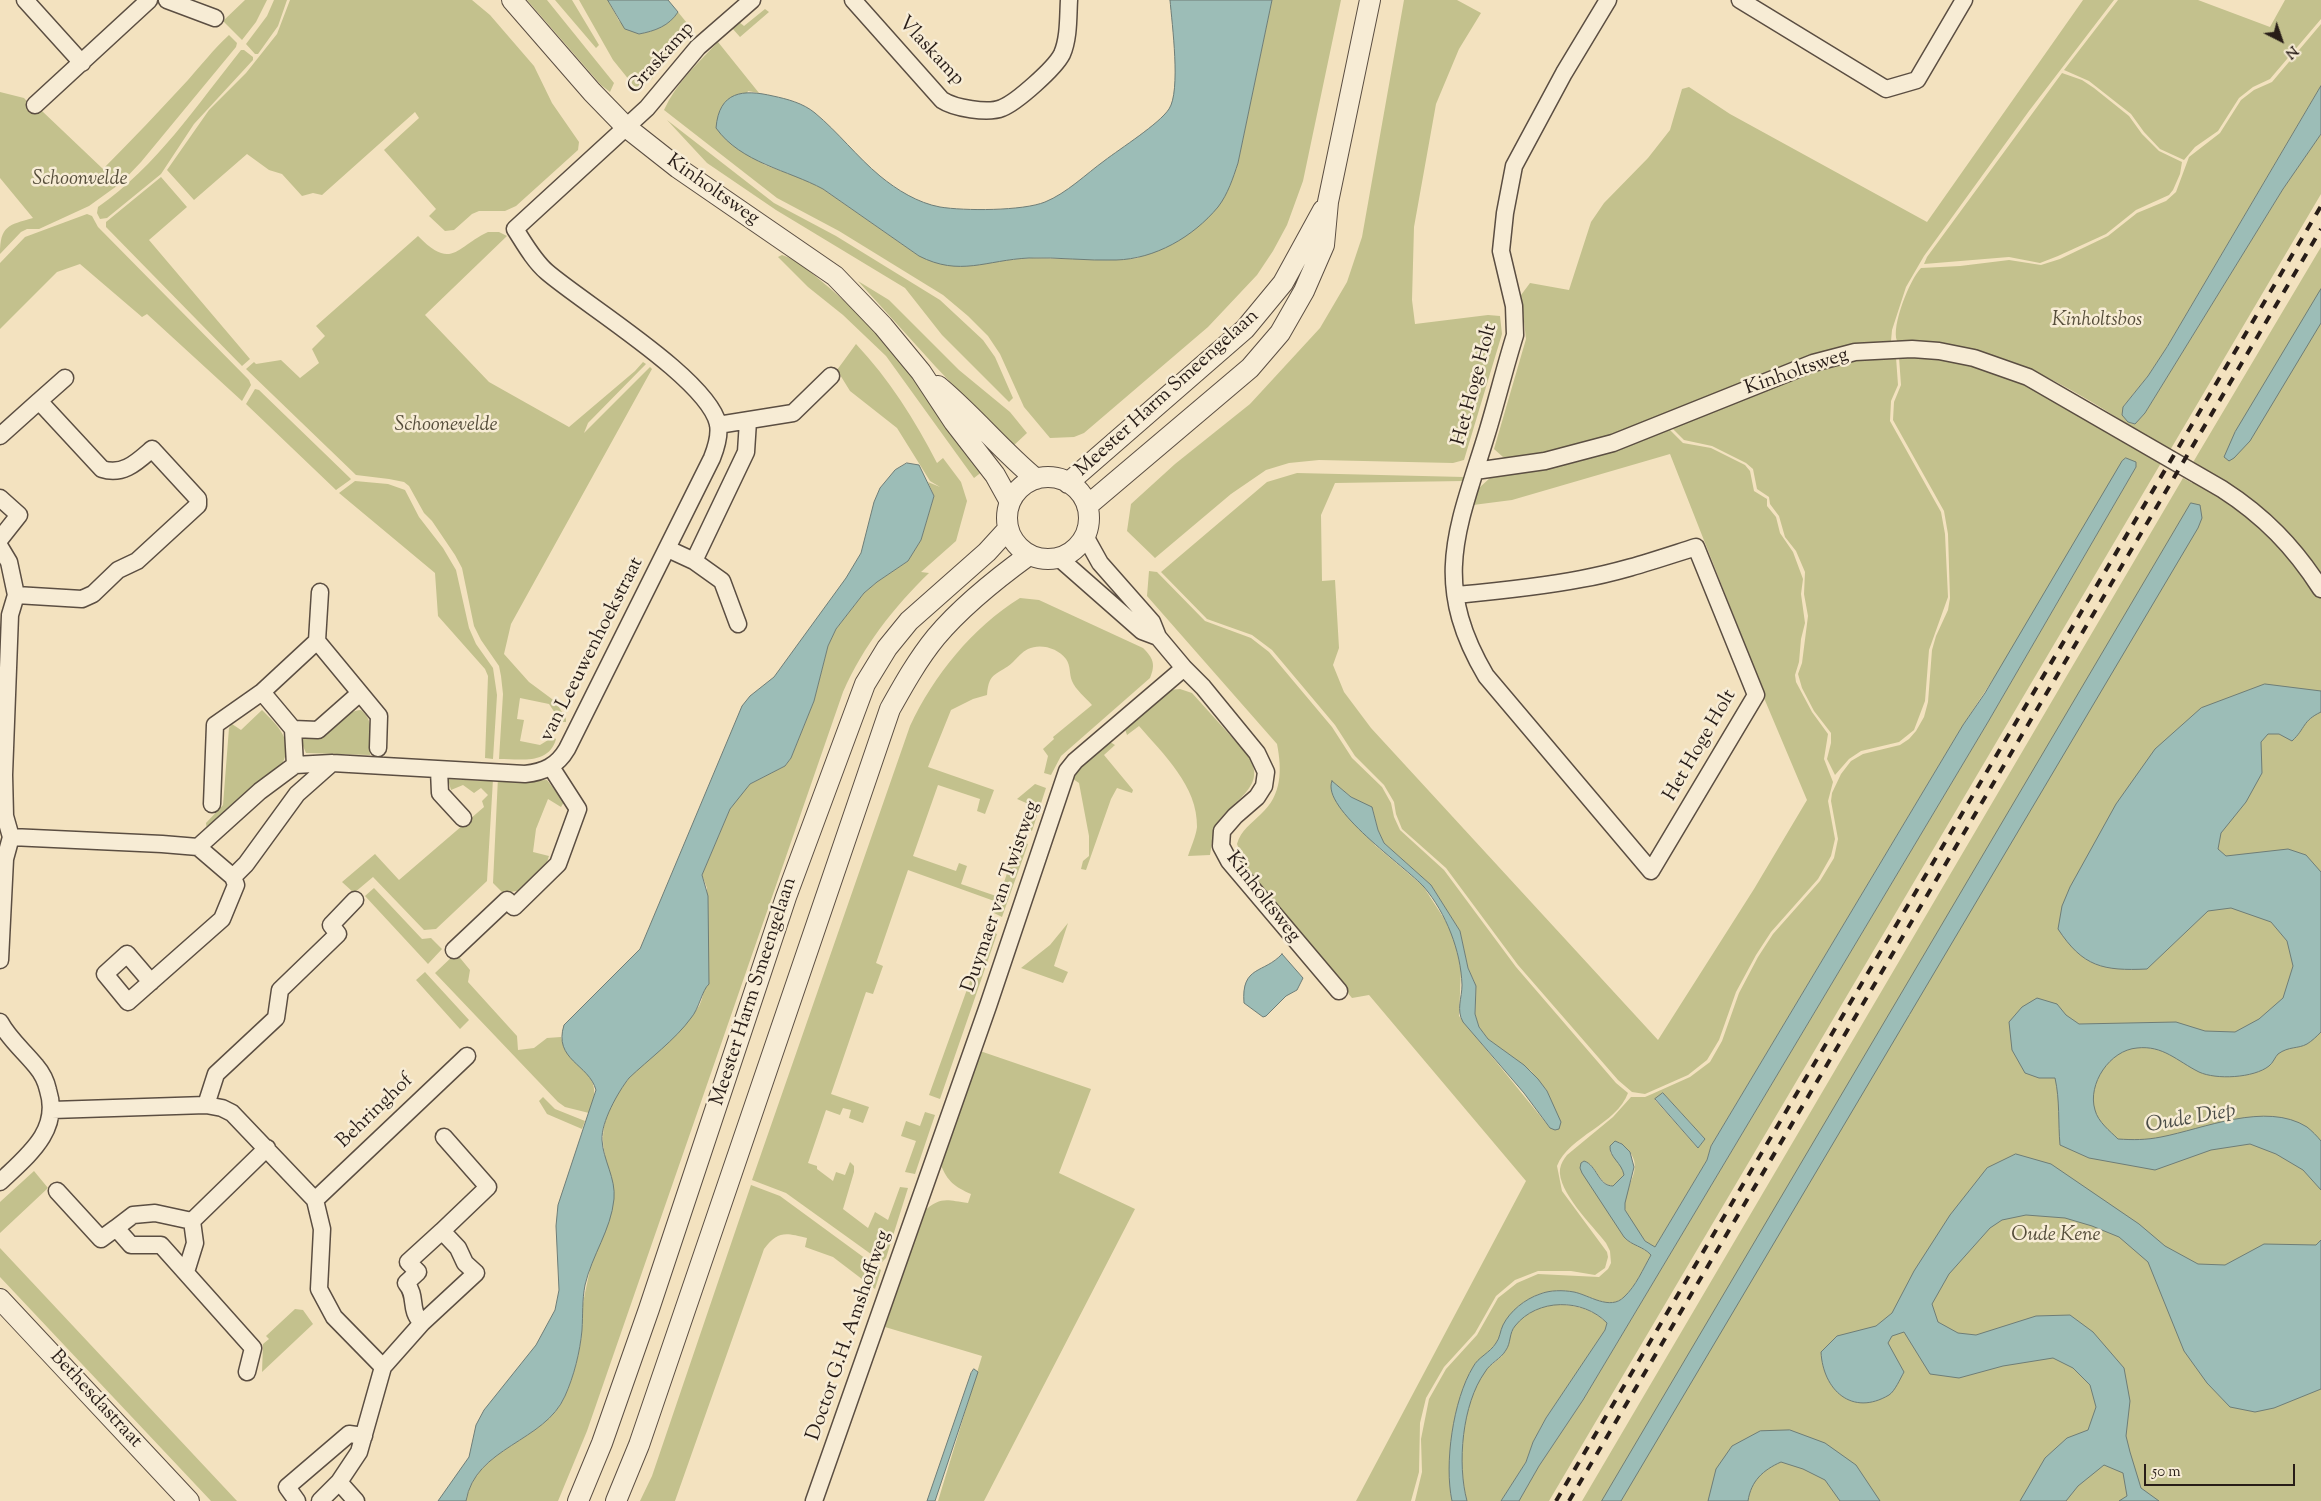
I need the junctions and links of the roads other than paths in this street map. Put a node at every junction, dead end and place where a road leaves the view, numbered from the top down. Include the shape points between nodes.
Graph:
1 (25, 0) edge
2 (149, 0) edge
3 (167, 0) edge
4 (512, 0) edge
5 (752, 0) edge
6 (853, 0) edge
7 (1069, 0) edge
8 (1370, 0) edge
9 (1608, 0) edge
10 (1740, 0) edge
11 (1964, 0) edge
12 (215, 18) dead end
13 (82, 63) junction
14 (35, 105) dead end
15 (626, 127) junction
16 (1328, 202) junction
17 (921, 372) junction
18 (831, 376) dead end
19 (66, 378) dead end
20 (39, 401) junction
21 (748, 422) junction
22 (718, 425) junction
23 (0, 436) edge
24 (1475, 471) junction
25 (1036, 479) junction
26 (1068, 483) junction
27 (0, 498) edge
28 (1010, 502) junction
29 (1087, 506) junction
30 (1008, 529) junction
31 (1085, 536) junction
32 (0, 539) edge
33 (0, 547) edge
34 (668, 549) junction
35 (1029, 555) junction
36 (1060, 558) junction
37 (694, 561) junction
38 (2321, 589) edge
39 (320, 592) dead end
40 (16, 595) junction
41 (1456, 595) junction
42 (738, 624) dead end
43 (1158, 637) junction
44 (316, 641) junction
45 (1184, 668) junction
46 (262, 692) junction
47 (360, 693) junction
48 (293, 729) junction
49 (378, 748) dead end
50 (332, 763) junction
51 (294, 765) junction
52 (551, 767) junction
53 (439, 770) junction
54 (2, 775) edge
55 (212, 804) dead end
56 (463, 818) dead end
57 (11, 838) junction
58 (198, 847) junction
59 (233, 877) junction
60 (356, 900) dead end
61 (454, 950) dead end
62 (0, 960) edge
63 (151, 982) dead end
64 (1339, 991) dead end
65 (0, 1022) edge
66 (467, 1056) dead end
67 (206, 1105) junction
68 (52, 1110) junction
69 (444, 1137) dead end
70 (266, 1148) junction
71 (0, 1182) edge
72 (925, 1184) joint
73 (57, 1191) dead end
74 (315, 1200) junction
75 (192, 1221) junction
76 (116, 1228) junction
77 (442, 1231) junction
78 (186, 1272) junction
79 (0, 1299) edge
80 (422, 1323) junction
81 (383, 1367) junction
82 (247, 1372) dead end
83 (364, 1436) junction
84 (339, 1482) junction
85 (189, 1501) edge
86 (297, 1501) edge
87 (320, 1501) edge
88 (356, 1501) edge
89 (578, 1501) edge
90 (616, 1501) edge
91 (814, 1501) edge

1 - 13 street
2 - 13 street
3 - 12 street
4 - 15 street, Kinholtsweg
5 - 15 street, Graskamp via 698,47 647,108
6 - 7 street, Vlaskamp via 942,100 960,108 997,110 1010,104 1057,62 1066,41
8 - 16 street, Meester Harm Smeengelaan
9 - 24 street, Het Hoge Holt via 1514,166 1501,251 1514,306 1515,334
10 - 11 street via 1886,89 1917,80
13 - 14 street
15 - 17 street, Kinholtsweg via 678,168 835,276
15 - 22 street via 514,230 545,270 658,355 690,384 707,403
16 - 26 street, Meester Harm Smeengelaan via 1283,283 1245,329
16 - 29 street, Meester Harm Smeengelaan via 1324,246 1316,266 1290,315 1264,352 1234,383
17 - 25 street, Kinholtsweg via 967,410 1013,460
17 - 28 street, Kinholtsweg via 995,475
18 - 21 street via 793,413
19 - 20 street
20 - 23 street
20 - 40 street via 102,469 110,472 132,467 152,449 198,499 198,505 137,561 118,570 82,600
21 - 22 street
21 - 37 street via 746,452
22 - 34 street, van Leeuwenhoekstraat via 712,458
24 - 38 street, Kinholtsweg via 1526,465 1587,451 1646,431 1813,363 1855,352 1896,349 1949,353 2014,370 2222,489 2261,516 2290,545
24 - 41 street, Het Hoge Holt via 1456,534 1453,573
25 - 26 street via 1052,478
25 - 28 street via 1020,488
26 - 29 street via 1080,493
27 - 32 street via 19,515
28 - 30 street
29 - 31 street via 1089,521
30 - 35 street via 1016,544
30 - 89 street, Meester Harm Smeengelaan via 987,552 909,621 887,648 865,684 786,897 649,1309
31 - 36 street via 1075,550
31 - 43 street, Kinholtsweg via 1100,563 1152,622
33 - 40 street via 9,562
34 - 37 street, van Leeuwenhoekstraat
34 - 52 street, van Leeuwenhoekstraat via 567,749
35 - 36 street via 1044,559
35 - 90 street, Meester Harm Smeengelaan via 960,612 937,637 890,709 639,1445
36 - 43 street, Kinholtsweg via 1142,631
37 - 42 street, van Leeuwenhoekstraat via 722,581
39 - 44 street
40 - 54 street via 10,615
41 - 41 street, Het Hoge Holt via 1583,579 1696,548 1756,695 1651,871 1486,676 1467,641
43 - 45 street, Kinholtsweg
44 - 46 street
44 - 47 street
45 - 64 street, Kinholtsweg via 1257,754 1266,772 1264,786 1257,797 1222,831 1221,846 1229,861
45 - 72 street, Duymaer van Twistweg via 1067,771
46 - 48 street
46 - 55 street via 215,725
47 - 48 street via 318,730
47 - 49 street via 379,716
48 - 51 street
50 - 51 street, van Leeuwenhoekstraat
50 - 53 street, van Leeuwenhoekstraat
50 - 59 street via 297,794
51 - 58 street
52 - 53 street, van Leeuwenhoekstraat via 525,774
52 - 61 street, van Leeuwenhoekstraat via 578,809 558,864 514,907 507,900
53 - 56 street via 440,792
54 - 57 street via 5,816
57 - 58 street
57 - 62 street via 5,859
58 - 59 street
59 - 63 street via 236,885 222,919
60 - 67 street via 331,925 338,934 280,990 276,1018 216,1074
65 - 68 street via 38,1068 45,1080
66 - 74 street, Behringhof
67 - 68 street
67 - 70 street via 232,1113
68 - 71 street via 49,1126 40,1140
69 - 77 street via 488,1187
70 - 74 street
70 - 75 street
72 - 91 street, Doctor G.H. Amshoffweg
73 - 76 street via 101,1239
74 - 81 street via 322,1229 319,1289 334,1317
75 - 76 street via 155,1213 133,1215
75 - 78 street via 196,1244
76 - 78 street via 131,1246 161,1244
77 - 80 street via 408,1262 418,1272 406,1283 412,1290 414,1315
77 - 80 street via 476,1273
78 - 82 street via 253,1348
79 - 85 street, Bethesdastraat
80 - 81 street
81 - 83 street
83 - 84 street via 359,1452
83 - 86 street via 348,1434 287,1487
84 - 87 street
84 - 88 street

